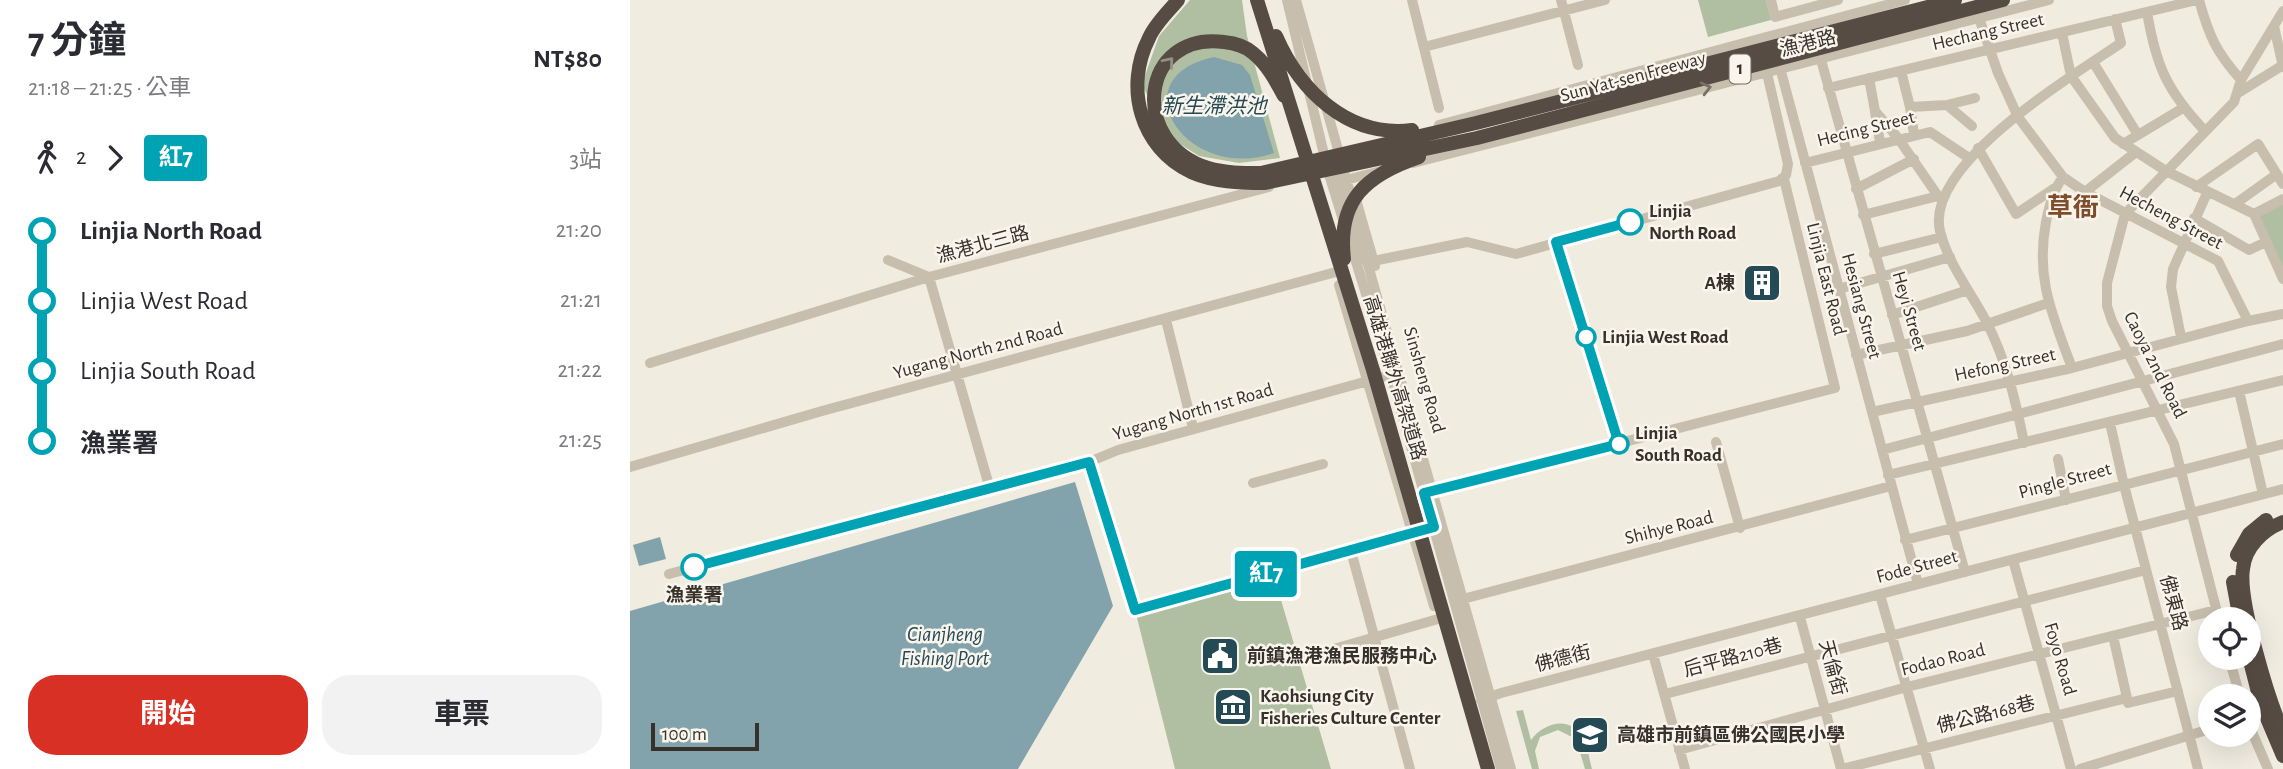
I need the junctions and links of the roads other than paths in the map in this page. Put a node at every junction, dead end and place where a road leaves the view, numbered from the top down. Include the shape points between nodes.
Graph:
1 (1178, 0) edge
2 (1256, 0) edge
3 (1266, 0) edge
4 (1281, 0) edge
5 (1287, 0) edge
6 (1298, 0) edge
7 (1412, 0) edge
8 (1605, 0) edge
9 (1771, 0) edge
10 (1839, 0) edge
11 (1905, 0) edge
12 (1924, 0) edge
13 (1955, 0) edge
14 (2003, 0) edge
15 (2049, 0) edge
16 (2198, 0) edge
17 (1563, 5) edge
18 (2283, 11) edge
19 (2147, 12) junction
20 (1979, 18) junction
21 (2115, 19) junction
22 (2274, 26) junction
23 (1928, 31) junction
24 (2062, 33) junction
25 (1773, 35) junction
26 (1276, 36) junction
27 (1758, 39) junction
28 (1424, 47) junction
29 (1990, 50) junction
30 (1821, 60) junction
31 (2093, 62) junction
32 (1578, 65) dead end
33 (2283, 66) edge
34 (1781, 69) junction
35 (1901, 71) junction
36 (1767, 73) junction
37 (2071, 76) junction
38 (1869, 78) junction
39 (2241, 80) junction
40 (1828, 88) junction
41 (2238, 93) junction
42 (1284, 96) junction
43 (1975, 98) dead end
44 (1947, 105) junction
45 (1910, 107) junction
46 (1439, 108) dead end
47 (2183, 108) junction
48 (1875, 111) junction
49 (2018, 117) junction
50 (1972, 126) dead end
51 (1477, 130) junction
52 (2205, 131) junction
53 (2251, 133) dead end
54 (1914, 134) junction
55 (2138, 135) junction
56 (1898, 138) junction
57 (1880, 142) junction
58 (2123, 144) junction
59 (2258, 145) junction
60 (1978, 148) junction
61 (1341, 151) junction
62 (1846, 152) junction
63 (2136, 152) junction
64 (1321, 156) junction
65 (1969, 158) junction
66 (1914, 159) junction
67 (1805, 163) junction
68 (2166, 171) junction
69 (1324, 172) junction
70 (2063, 177) junction
71 (1783, 179) junction
72 (2280, 179) edge
73 (1342, 181) junction
74 (2196, 187) junction
75 (2055, 188) junction
76 (1856, 189) junction
77 (2085, 192) junction
78 (2207, 193) junction
79 (1940, 197) junction
80 (2283, 199) edge
81 (2235, 204) junction
82 (2125, 214) junction
83 (2254, 214) junction
84 (1863, 215) junction
85 (2194, 218) junction
86 (1942, 237) junction
87 (2183, 241) junction
88 (1556, 242) junction
89 (2266, 242) junction
90 (1874, 254) junction
91 (1950, 257) junction
92 (1344, 258) junction
93 (888, 260) dead end
94 (1371, 262) junction
95 (1336, 272) junction
96 (929, 277) junction
97 (1881, 277) junction
98 (2283, 279) edge
99 (1839, 289) junction
100 (1968, 290) junction
101 (2048, 303) junction
102 (2283, 314) edge
103 (1892, 315) junction
104 (1166, 320) junction
105 (2248, 321) junction
106 (1988, 323) junction
107 (2181, 337) junction
108 (2283, 344) edge
109 (1900, 345) junction
110 (2127, 353) junction
111 (1856, 355) junction
112 (650, 363) dead end
113 (2072, 368) junction
114 (1397, 373) junction
115 (956, 374) junction
116 (2283, 380) edge
117 (2141, 381) junction
118 (1367, 382) junction
119 (2010, 382) junction
120 (2239, 391) junction
121 (1917, 402) junction
122 (2158, 411) junction
123 (1872, 412) junction
124 (2018, 415) junction
125 (2110, 423) junction
126 (1193, 428) junction
127 (1927, 438) junction
128 (1716, 442) dead end
129 (2024, 443) junction
130 (1619, 444) junction
131 (2283, 444) edge
132 (1882, 450) junction
133 (2253, 452) junction
134 (2058, 459) dead end
135 (1089, 462) junction
136 (1323, 464) dead end
137 (1935, 464) junction
138 (630, 467) edge
139 (2180, 471) junction
140 (1888, 475) junction
141 (1253, 483) dead end
142 (2124, 485) junction
143 (1891, 486) junction
144 (990, 489) junction
145 (2283, 489) edge
146 (1435, 490) junction
147 (2263, 494) junction
148 (2066, 500) junction
149 (2191, 513) junction
150 (2283, 513) edge
151 (2283, 522) edge
152 (1441, 525) junction
153 (1740, 528) junction
154 (1954, 528) junction
155 (2135, 528) junction
156 (1412, 533) junction
157 (1905, 540) junction
158 (1351, 551) junction
159 (2014, 559) junction
160 (2146, 570) junction
161 (1965, 572) junction
162 (669, 574) dead end
163 (1919, 584) junction
164 (1880, 594) junction
165 (1462, 599) junction
166 (2025, 601) junction
167 (2215, 607) edge
168 (2238, 607) edge
169 (1800, 617) junction
170 (2198, 618) edge
171 (1438, 619) junction
172 (2160, 624) junction
173 (1893, 635) junction
174 (2113, 636) junction
175 (1374, 637) junction
176 (1653, 654) junction
177 (2040, 654) junction
178 (1811, 656) junction
179 (1299, 659) dead end
180 (2253, 670) edge
181 (1907, 687) junction
182 (2178, 691) junction
183 (1664, 694) junction
184 (1489, 698) junction
185 (2127, 698) junction
186 (1825, 710) junction
187 (2057, 715) junction
188 (2283, 732) edge
189 (2198, 733) edge
190 (2190, 735) junction
191 (2258, 747) edge
192 (1924, 749) junction
193 (1679, 750) junction
194 (2283, 756) edge
195 (1410, 769) edge
196 (1482, 769) edge
197 (1488, 769) edge
198 (1494, 769) edge
199 (1501, 769) edge
200 (1513, 769) edge
201 (1685, 769) edge
202 (1842, 769) edge
203 (1930, 769) edge
204 (2071, 769) edge
205 (2080, 769) edge
206 (2198, 769) edge
207 (2267, 769) edge

1 - 51 highway via 1143,52 1138,102 1143,124 1159,148 1192,172 1214,179 1265,183
2 - 42 highway, 高雄港聯外高架道路
3 - 26 highway, 高雄港聯外高架道路
4 - 64 street, Sinsheng Road
5 - 64 street, Sinsheng Road
6 - 61 street, Sinsheng Road
7 - 28 street
8 - 17 street
9 - 10 street via 1775,17
11 - 25 street, 漁港路
12 - 23 street
13 - 51 highway, Sun Yat-sen Freeway / 1
14 - 51 highway, Sun Yat-sen Freeway / 1
15 - 20 street, 漁港路
16 - 19 street, Hechang Street
16 - 39 street via 2214,47
17 - 28 street
17 - 32 street
18 - 22 street, Caoya 2nd Road
19 - 21 street, Hechang Street
19 - 47 street via 2162,75
20 - 23 street, 漁港路
20 - 29 street, Hecheng Street
21 - 24 street, Hechang Street
21 - 31 street via 2121,43
22 - 33 street
22 - 39 street, Caoya 2nd Road
23 - 30 street, 漁港路
24 - 29 street, Hechang Street
24 - 37 street
25 - 27 street, 漁港路
25 - 34 street, Hesiang Street
26 - 51 highway via 1313,95 1351,120 1398,132
26 - 92 highway, 高雄港聯外高架道路
27 - 36 street
27 - 61 street, 漁港路
28 - 46 street
29 - 35 street, Hechang Street
29 - 49 street, Hecheng Street
30 - 34 street, 漁港路
30 - 40 street, Heyi Street
31 - 37 street
31 - 55 street
33 - 41 street
34 - 36 street, 漁港路
34 - 67 street, Hesiang Street
35 - 38 street, Hechang Street
35 - 45 street
36 - 71 street via 1788,164
73 -> 36 street, 漁港路
37 - 49 street
37 - 58 street
38 - 40 street, Hechang Street
38 - 48 street
39 - 41 street, Caoya 2nd Road
40 - 62 street, Heyi Street
41 - 52 street, Caoya 2nd Road
51 -> 42 highway via 1261,173 1206,168 1184,157 1164,138 1154,117 1154,88 1167,61 1190,44 1201,42 1234,43 1252,52 1269,69
42 - 197 highway, 高雄港聯外高架道路 via 1373,370
43 - 44 street
44 - 45 street
44 - 50 street
45 - 54 street
47 - 52 street
47 - 55 street
48 - 56 street
48 - 57 street
49 - 60 street
49 - 70 street, Hecheng Street
51 - 92 highway via 1405,162 1361,190 1343,220
52 - 68 street, Caoya 2nd Road
53 - 59 street
54 - 56 street, Hecing Street
54 - 65 street, Hecing Street via 1935,133
55 - 58 street
56 - 57 street, Hecing Street
56 - 66 street
57 - 62 street, Hecing Street
58 - 63 street
59 - 72 street
59 - 74 street
60 - 65 street
60 - 75 street via 2016,214
61 - 64 street, 漁港路
61 - 73 street, Sinsheng Road
62 - 67 street, Hecing Street
62 - 76 street, Heyi Street
63 - 68 street
63 - 77 street
64 - 69 street, Sinsheng Road
65 - 79 street
66 - 76 street
66 - 79 street
67 - 99 street, Hesiang Street
68 - 74 street
68 - 82 street, Caoya 2nd Road
69 - 73 street, Sinsheng Road
69 - 95 street, Sinsheng Road
69 - 96 street, 漁港北三路
70 - 75 street, Hefong Street
70 - 77 street, Hecheng Street
71 - 88 street
71 - 130 street, Linjia East Road via 1835,387
72 - 81 street
73 - 94 street, Sinsheng Road
73 - 114 street, Sinsheng Road
74 - 78 street
75 - 101 street, Hefong Street via 2041,246
76 - 84 street, Heyi Street
77 - 82 street, Hecheng Street
78 - 81 street
78 - 85 street
79 - 84 street
79 - 86 street
80 - 83 street
81 - 83 street
82 - 87 street, Hecheng Street
82 - 110 street, Caoya 2nd Road via 2106,294
83 - 89 street
84 - 90 street, Heyi Street
85 - 87 street
85 - 89 street via 2249,250
86 - 90 street
86 - 91 street
87 - 105 street, Hecheng Street via 2222,265
87 - 107 street via 2171,288
88 - 94 street via 1516,254 1467,242
88 - 130 street
89 - 98 street
90 - 97 street, Heyi Street
91 - 97 street
91 - 100 street
92 - 198 highway, 高雄港聯外高架道路 via 1381,368
93 - 96 street
94 - 114 street, Sinsheng Road
95 - 104 street, Yugang North 2nd Road
95 - 118 street, Sinsheng Road
96 - 112 street, 漁港北三路
96 - 115 street
97 - 99 street
97 - 103 street, Heyi Street
99 - 111 street, Hesiang Street
100 - 103 street
100 - 106 street
101 - 106 street
101 - 113 street, Hefong Street
102 - 105 street
103 - 109 street, Heyi Street
104 - 115 street, Yugang North 2nd Road
104 - 126 street
105 - 107 street
106 - 109 street
106 - 119 street
107 - 110 street
108 - 117 street
109 - 111 street
109 - 121 street, Heyi Street
110 - 113 street
110 - 117 street, Caoya 2nd Road
111 - 123 street, Hesiang Street
113 - 119 street, Hefong Street
114 - 118 street, Yugang North 1st Road
114 - 146 street, Sinsheng Road
114 - 152 street, Sinsheng Road
115 - 138 street, Yugang North 2nd Road
115 - 144 street
116 - 120 street
117 - 122 street, Caoya 2nd Road
117 - 124 street
118 - 126 street, Yugang North 1st Road
118 - 156 street, Sinsheng Road
119 - 121 street, Hefong Street
119 - 124 street
120 - 122 street
120 - 133 street
121 - 123 street, Hefong Street
121 - 127 street, Heyi Street
122 - 125 street
122 - 139 street, Caoya 2nd Road
123 - 132 street, Hesiang Street
124 - 127 street
124 - 129 street
125 - 129 street
125 - 142 street, Pingle Street
126 - 135 street, Yugang North 1st Road
127 - 132 street
127 - 137 street, Heyi Street
128 - 153 street
129 - 137 street
130 - 146 street
131 - 133 street
132 - 140 street, Hesiang Street
133 - 139 street
133 - 147 street
134 - 148 street
135 - 144 street, Yugang North 1st Road
135 - 158 street via 1135,610
136 - 141 street
137 - 140 street
137 - 154 street, Heyi Street
139 - 142 street
139 - 149 street, Caoya 2nd Road
140 - 143 street, Hesiang Street
142 - 148 street, Pingle Street
142 - 155 street, 佛東路
143 - 153 street, Shihye Road
143 - 157 street, Hesiang Street
144 - 162 street, Yugang North 1st Road
145 - 147 street, Fode Street
146 - 152 street, Sinsheng Road
147 - 149 street, Fode Street
148 - 154 street, Pingle Street
149 - 155 street, Fode Street
149 - 167 street, Caoya 2nd Road
150 - 168 highway via 2255,527 2236,556 2233,578
151 - 188 highway via 2256,541 2242,575 2257,650
152 - 156 street
152 - 165 street, Sinsheng Road
153 - 165 street, Shihye Road
154 - 157 street, Pingle Street
154 - 161 street, Heyi Street
155 - 159 street, Fode Street
155 - 160 street, 佛東路
156 - 158 street
156 - 171 street, Sinsheng Road
157 - 163 street, Hesiang Street
158 - 175 street
159 - 161 street, Fode Street
159 - 166 street, Foyo Road
160 - 166 street, 后平路210巷
160 - 172 street, 佛東路
161 - 163 street, Fode Street
163 - 164 street, Fode Street
164 - 169 street, Fode Street
164 - 173 street
165 - 184 street, Sinsheng Road
166 - 173 street, 后平路210巷
166 - 177 street, Foyo Road
169 - 176 street, Fode Street
169 - 178 street, 天倫街
170 - 172 street, Fodao Road
171 - 175 street
171 - 196 street, Sinsheng Road
172 - 174 street, Fodao Road
172 - 182 street, 佛東路
173 - 178 street, 后平路210巷
173 - 181 street
174 - 177 street, Fodao Road
174 - 185 street
175 - 179 street
175 - 195 street
176 - 183 street
176 - 184 street, 佛德街
177 - 181 street, Fodao Road
177 - 187 street, Foyo Road
178 - 183 street, 后平路210巷
178 - 186 street, 天倫街
180 - 194 highway
181 - 186 street, Fodao Road
181 - 192 street
182 - 185 street, 佛公路168巷 via 2129,703
182 - 190 street, 佛東路
183 - 193 street
184 - 199 street, Sinsheng Road
184 - 200 street, Sinsheng Road
185 - 187 street, 佛公路168巷
186 - 193 street, Fodao Road
186 - 202 street, 天倫街
187 - 192 street, 佛公路168巷
187 - 204 street, Foyo Road
189 - 190 street
190 - 205 street
190 - 206 street, 佛東路
191 - 207 street
192 - 202 street, 佛公路168巷
192 - 203 street
193 - 201 street

